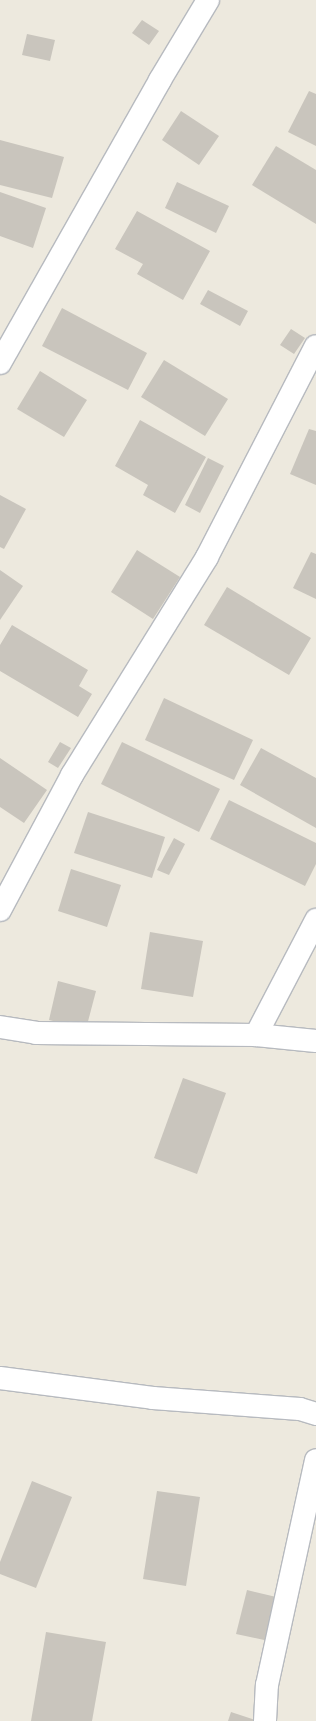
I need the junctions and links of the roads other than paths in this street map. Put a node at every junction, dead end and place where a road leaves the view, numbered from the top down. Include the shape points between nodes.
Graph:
1 (208, 0) edge
2 (316, 346) edge
3 (0, 363) edge
4 (0, 910) edge
5 (316, 920) edge
6 (0, 1027) edge
7 (256, 1035) junction
8 (316, 1041) edge
9 (0, 1378) edge
10 (316, 1414) edge
11 (316, 1460) edge
12 (264, 1721) edge

1 - 3 street
2 - 4 street via 207,557 72,775
5 - 7 street
6 - 7 street via 36,1033
7 - 8 street
9 - 10 street via 153,1398 300,1409
11 - 12 street via 267,1685

